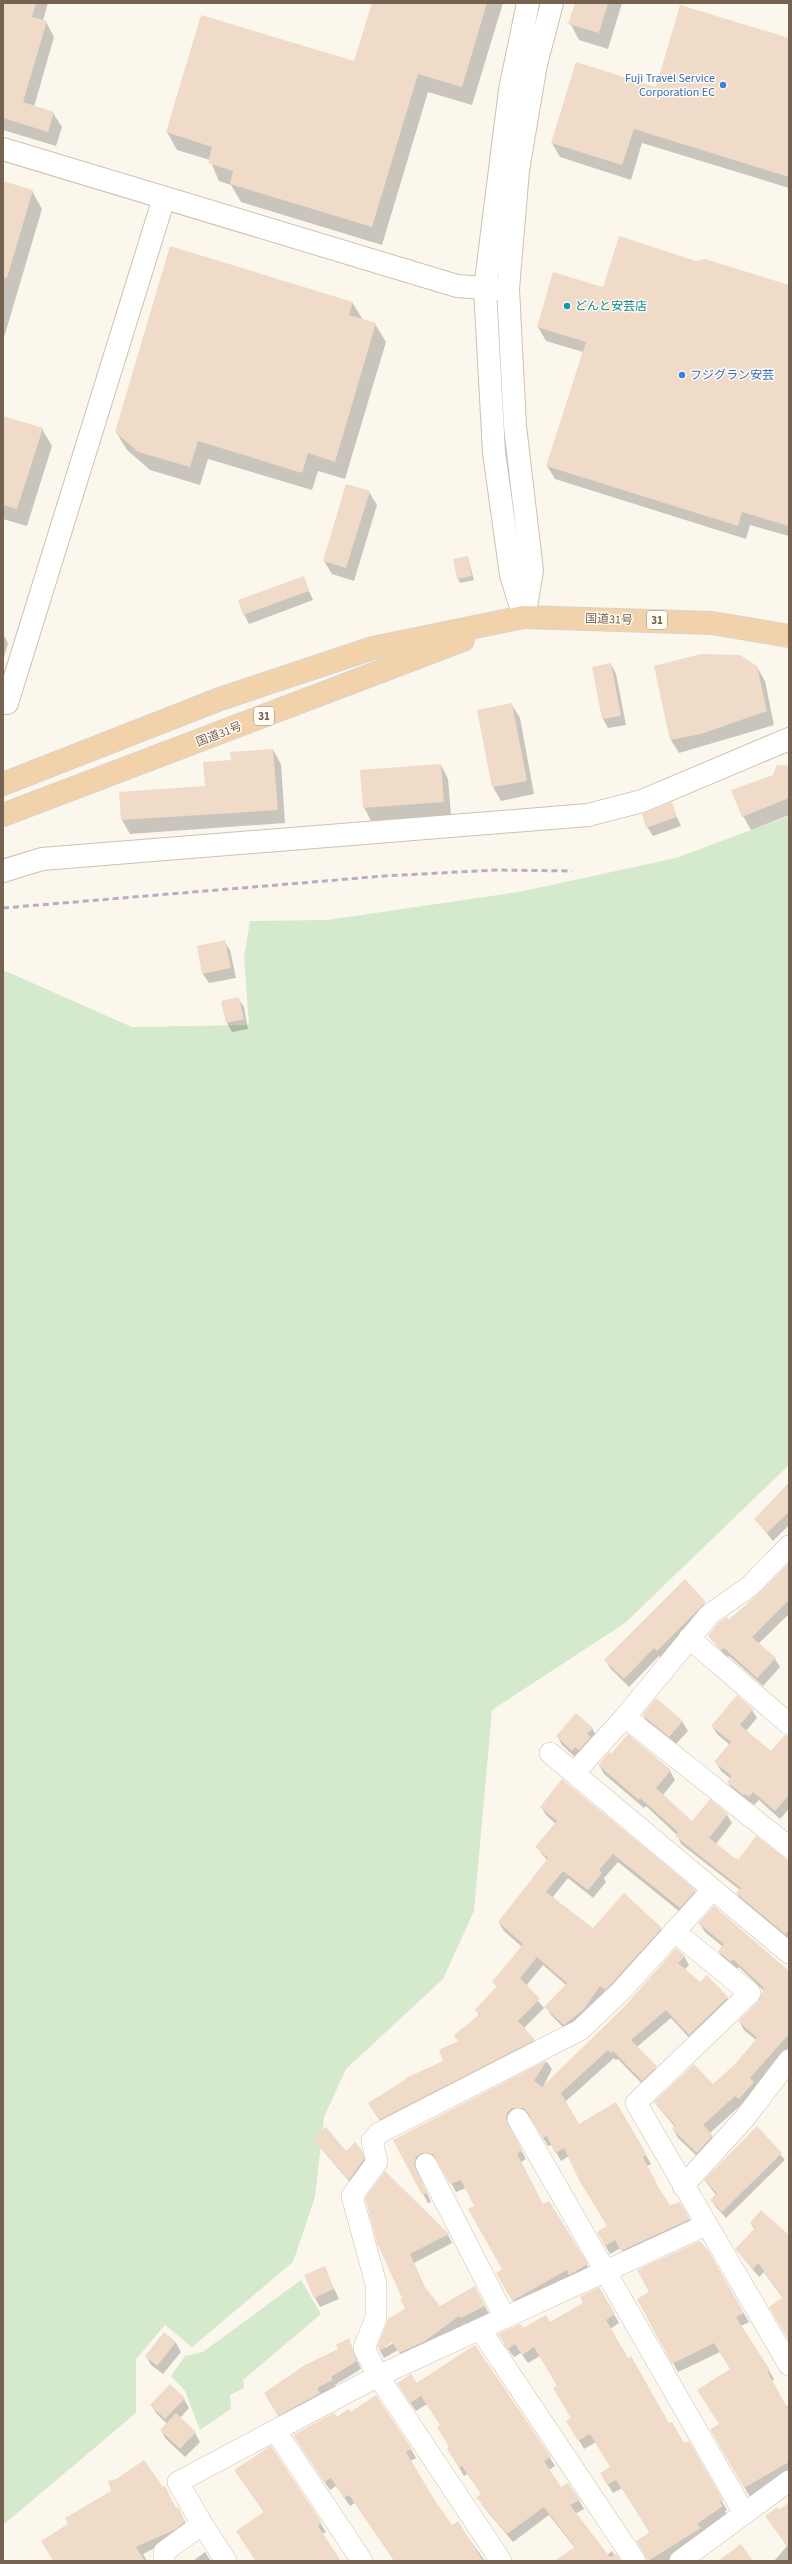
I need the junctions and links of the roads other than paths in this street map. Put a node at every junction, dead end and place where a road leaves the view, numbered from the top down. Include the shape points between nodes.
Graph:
1 (528, 3) edge
2 (552, 3) edge
3 (3, 149) edge
4 (164, 198) junction
5 (485, 289) junction
6 (508, 289) junction
7 (524, 617) junction
8 (789, 636) edge
9 (8, 703) dead end
10 (789, 739) edge
11 (3, 784) edge
12 (3, 815) edge
13 (3, 871) edge
14 (789, 1546) edge
15 (689, 1638) junction
16 (625, 1716) junction
17 (789, 1724) edge
18 (550, 1753) dead end
19 (574, 1773) junction
20 (789, 1847) edge
21 (713, 1889) junction
22 (674, 1930) junction
23 (789, 1953) edge
24 (789, 2060) edge
25 (782, 2083) edge
26 (518, 2119) dead end
27 (426, 2164) dead end
28 (683, 2186) junction
29 (706, 2225) junction
30 (605, 2272) junction
31 (506, 2318) junction
32 (480, 2329) junction
33 (789, 2365) edge
34 (378, 2376) junction
35 (275, 2430) junction
36 (789, 2481) edge
37 (744, 2514) junction
38 (202, 2524) junction
39 (164, 2561) edge
40 (226, 2561) edge
41 (362, 2561) edge
42 (501, 2561) edge
43 (635, 2561) edge
44 (680, 2561) edge

1 - 5 street via 510,90
2 - 6 street via 536,64 518,170
3 - 4 street
4 - 5 street via 457,286
4 - 9 street
5 - 6 street
5 - 7 street via 494,452 511,575
6 - 7 street via 515,426 532,571
7 - 8 highway, 国道31号 / 31 via 712,623
7 - 11 highway, 国道31号 / 31 via 373,648 220,699
7 - 12 highway, 国道31号 / 31
10 - 13 street via 642,801 588,815 42,859
14 - 15 street via 750,1586 709,1615
15 - 16 street
15 - 17 street
16 - 19 street
16 - 20 street
18 - 19 street
19 - 21 street
21 - 22 street
21 - 23 street
22 - 28 street via 750,1993 636,2103
22 - 34 street via 621,1991 580,2030 379,2133 372,2141 377,2162 352,2196 376,2284 376,2318 364,2348
24 - 25 street
25 - 28 street via 744,2119
26 - 30 street
27 - 31 street
28 - 29 street
29 - 30 street
29 - 33 street
30 - 31 street
30 - 37 street
31 - 32 street
32 - 34 street
32 - 43 street
34 - 35 street
34 - 42 street
35 - 38 street via 178,2482
35 - 41 street
36 - 37 street
37 - 44 street
38 - 39 street via 164,2552
38 - 40 street

